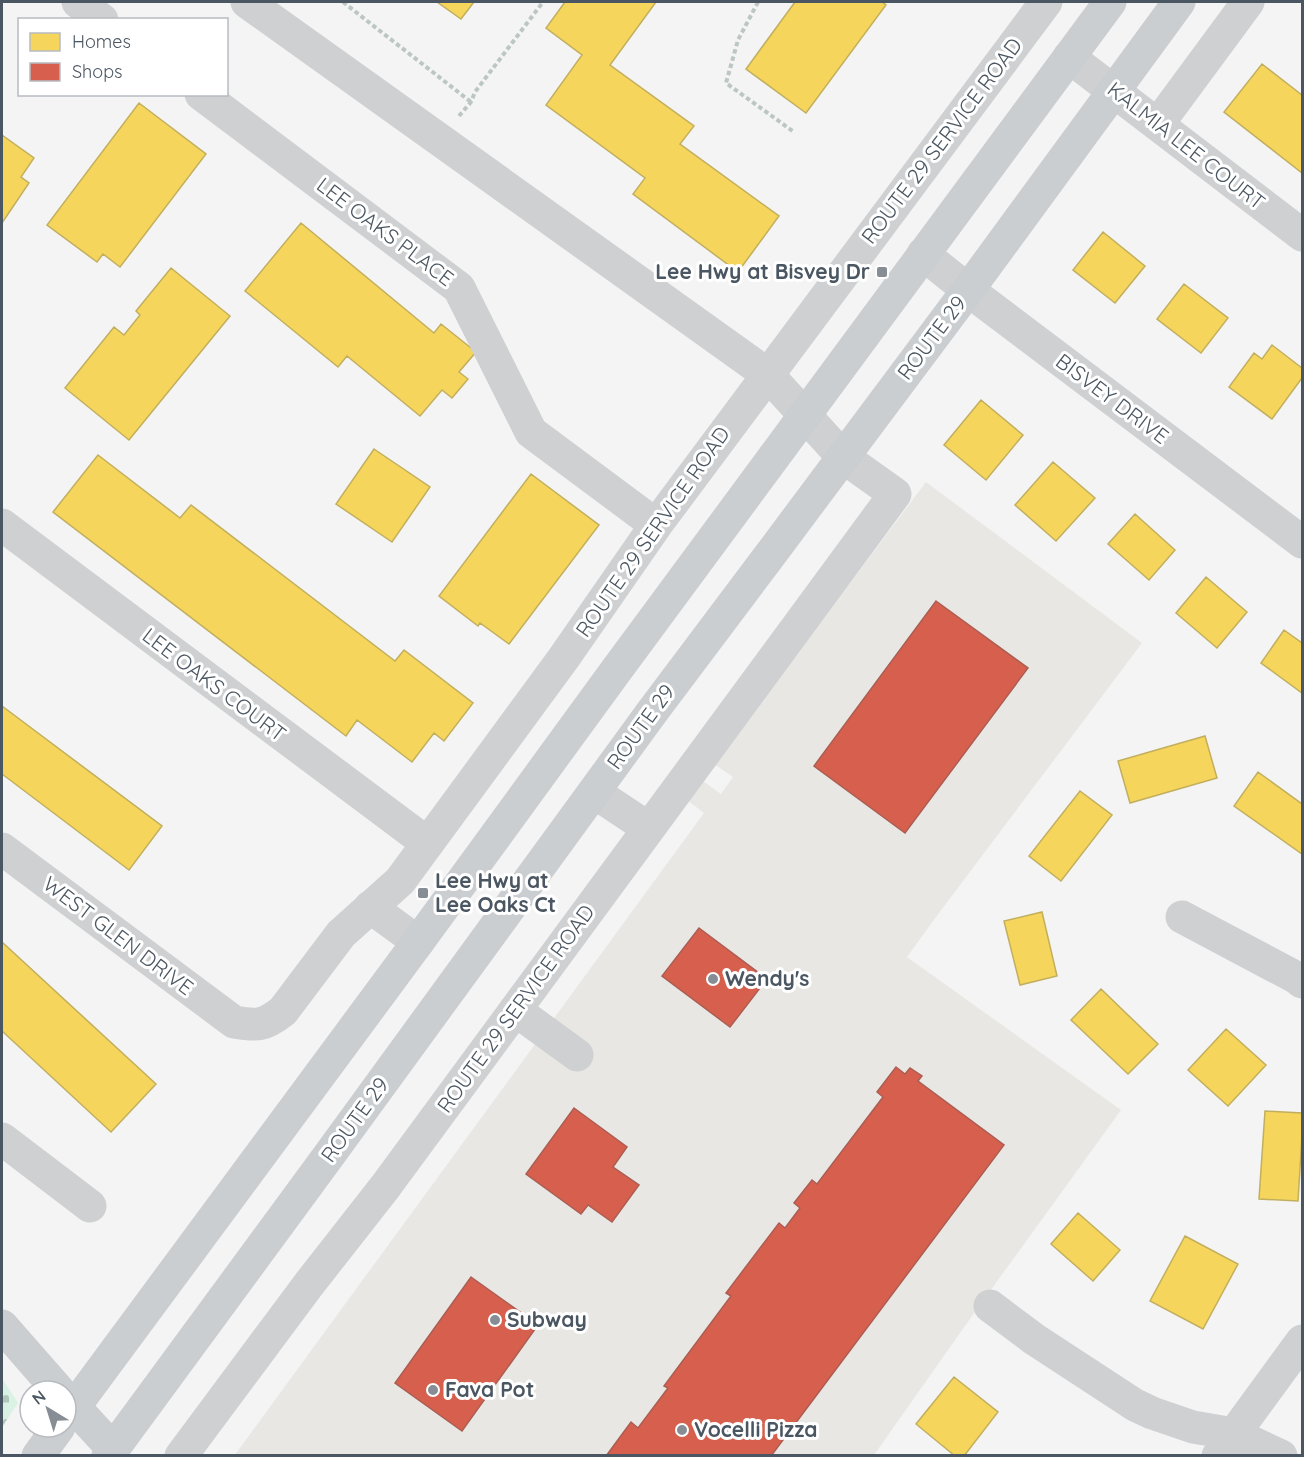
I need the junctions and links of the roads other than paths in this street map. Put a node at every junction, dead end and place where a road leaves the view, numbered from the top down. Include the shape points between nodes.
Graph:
1 (78, 2) edge
2 (1046, 2) edge
3 (1110, 2) edge
4 (1179, 2) edge
5 (1248, 2) edge
6 (266, 7) edge
7 (99, 18) edge
8 (1069, 57) junction
9 (1113, 90) junction
10 (204, 96) edge
11 (1158, 124) junction
12 (1302, 235) edge
13 (923, 254) junction
14 (968, 290) junction
15 (767, 374) junction
16 (804, 415) junction
17 (843, 457) junction
18 (2, 525) edge
19 (656, 525) junction
20 (1302, 542) edge
21 (594, 792) junction
22 (648, 828) junction
23 (427, 843) junction
24 (2, 849) edge
25 (370, 907) junction
26 (1182, 917) dead end
27 (418, 942) junction
28 (1302, 982) edge
29 (515, 1010) junction
30 (234, 1022) joint
31 (577, 1054) dead end
32 (2, 1139) edge
33 (90, 1206) dead end
34 (990, 1306) dead end
35 (2, 1326) edge
36 (1302, 1341) edge
37 (43, 1379) edge
38 (78, 1391) edge
39 (78, 1420) edge
40 (47, 1439) edge
41 (1226, 1445) edge
42 (115, 1453) edge
43 (38, 1455) edge
44 (181, 1455) edge
45 (1281, 1455) edge

1 - 7 street
2 - 15 street, ROUTE 29 SERVICE ROAD
3 - 8 main road
4 - 9 main road, ROUTE 29
5 - 11 street
6 - 15 street via 440,140
8 - 9 street, KALMIA LEE COURT
8 - 13 main road
9 - 11 street, KALMIA LEE COURT
9 - 14 main road, ROUTE 29
10 - 19 street, LEE OAKS PLACE via 459,288 531,432
11 - 12 street, KALMIA LEE COURT
13 - 14 street, BISVEY DRIVE
13 - 16 main road
14 - 17 main road, ROUTE 29
14 - 20 street, BISVEY DRIVE
15 - 16 street
15 - 19 street, ROUTE 29 SERVICE ROAD
16 - 17 street
16 - 27 main road
17 - 21 main road, ROUTE 29
17 - 22 street, ROUTE 29 SERVICE ROAD via 895,494
18 - 23 street, LEE OAKS COURT
19 - 23 street, ROUTE 29 SERVICE ROAD
21 - 22 street
21 - 42 main road, ROUTE 29
22 - 29 street, ROUTE 29 SERVICE ROAD
23 - 25 street, ROUTE 29 SERVICE ROAD via 400,881
24 - 30 street, WEST GLEN DRIVE
25 - 27 street
25 - 30 street, ROUTE 29 SERVICE ROAD via 341,934 283,1011 271,1021 254,1026
26 - 28 street
27 - 38 main road
29 - 31 street
29 - 44 street, ROUTE 29 SERVICE ROAD
32 - 33 street
34 - 41 street via 1136,1405 1193,1427
35 - 37 main road
36 - 41 street
39 - 42 main road
40 - 43 main road
41 - 45 street

